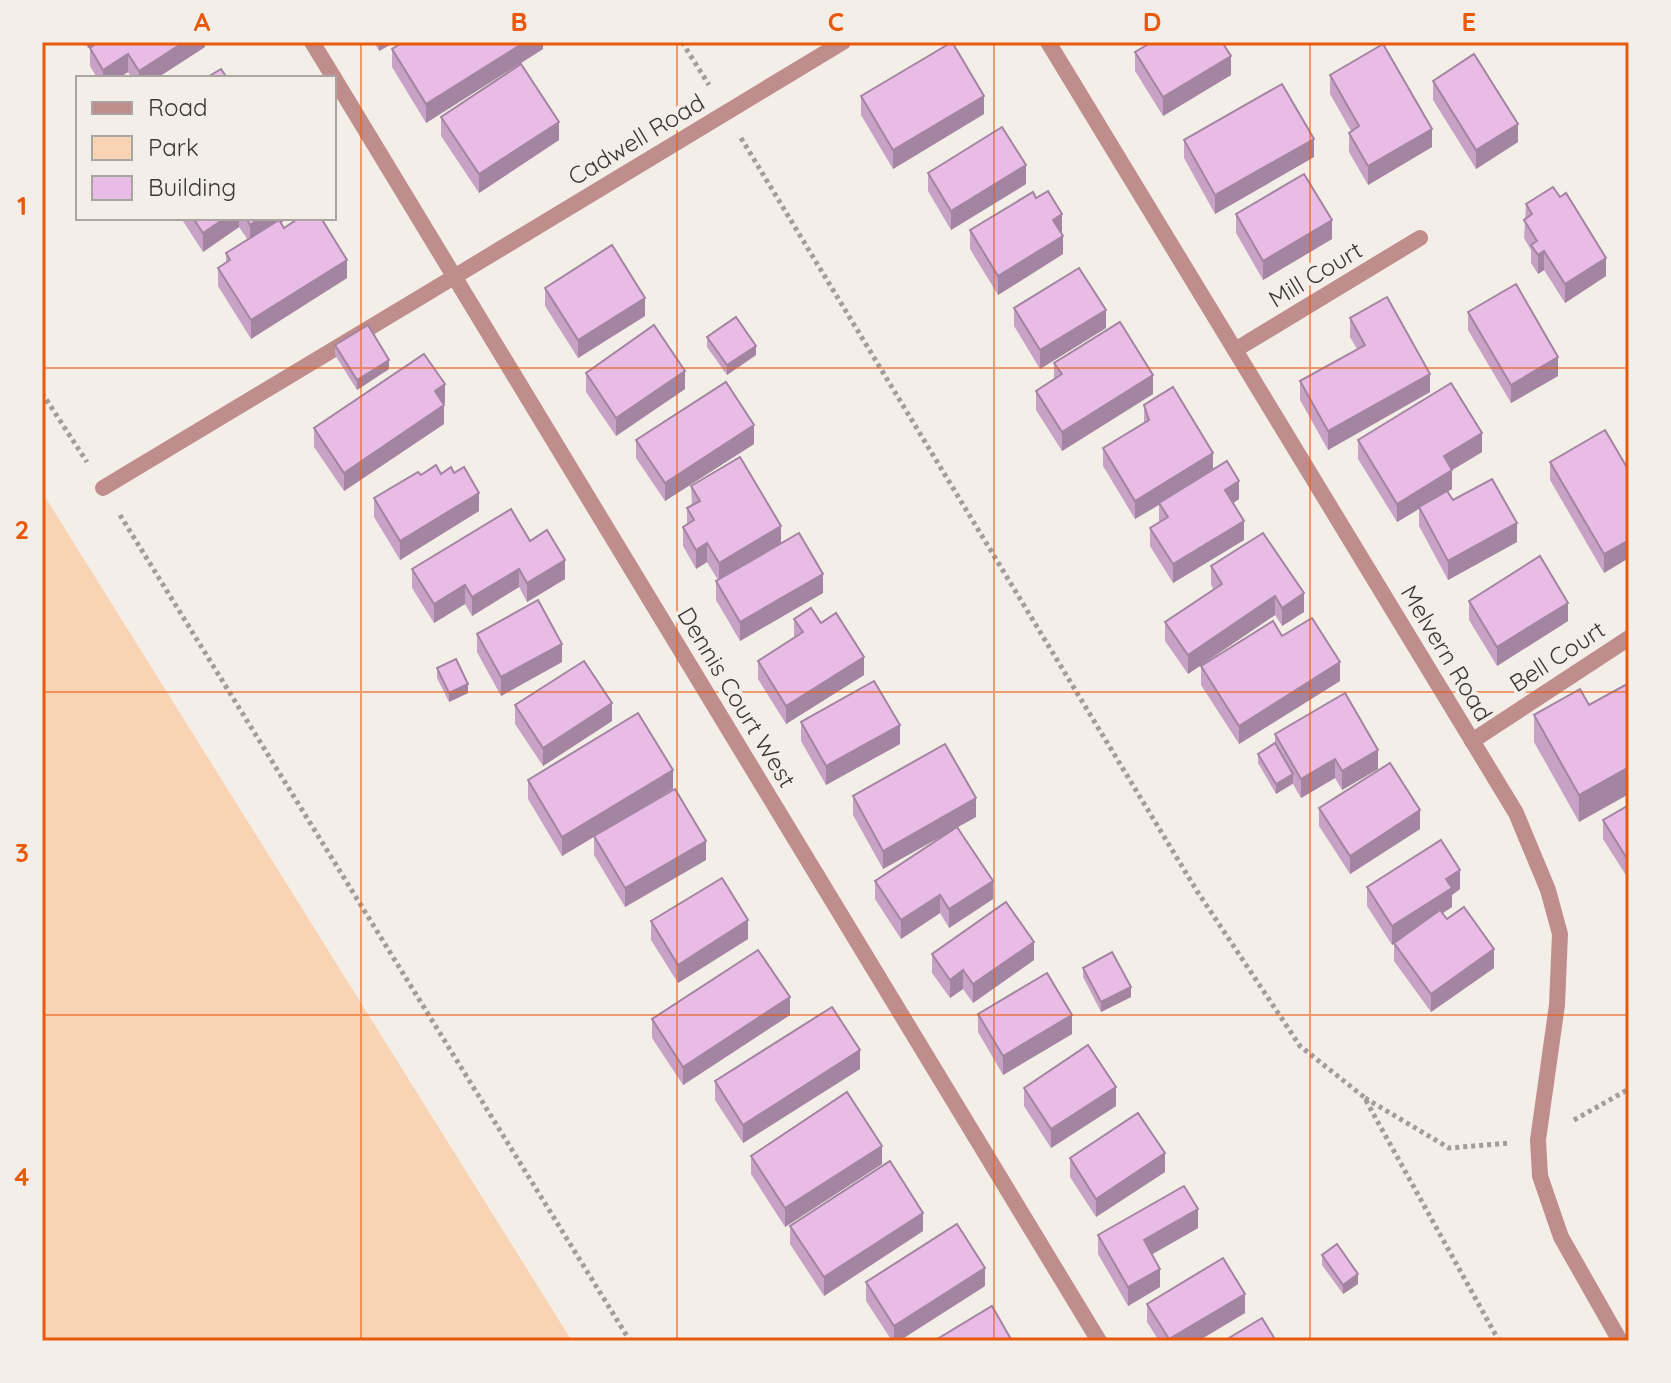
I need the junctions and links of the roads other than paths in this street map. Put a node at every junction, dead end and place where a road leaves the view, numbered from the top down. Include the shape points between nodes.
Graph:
1 (312, 42) edge
2 (843, 42) edge
3 (1048, 42) edge
4 (333, 76) edge
5 (336, 81) edge
6 (1420, 238) dead end
7 (454, 277) junction
8 (1235, 350) junction
9 (103, 488) road end
10 (1629, 638) edge
11 (1472, 741) junction
12 (1099, 1341) edge
13 (1620, 1341) edge

1 - 4 street, Dennis Court West
2 - 7 street, Cadwell Road
3 - 8 street, Melvern Road
5 - 7 street, Dennis Court West
6 - 8 street, Mill Court
7 - 9 street, Cadwell Road
7 - 12 street, Dennis Court West
8 - 11 street, Melvern Road
10 - 11 street, Bell Court
11 - 13 street, Melvern Road via 1516,813 1560,934 1557,1005 1538,1140 1540,1176 1561,1237

